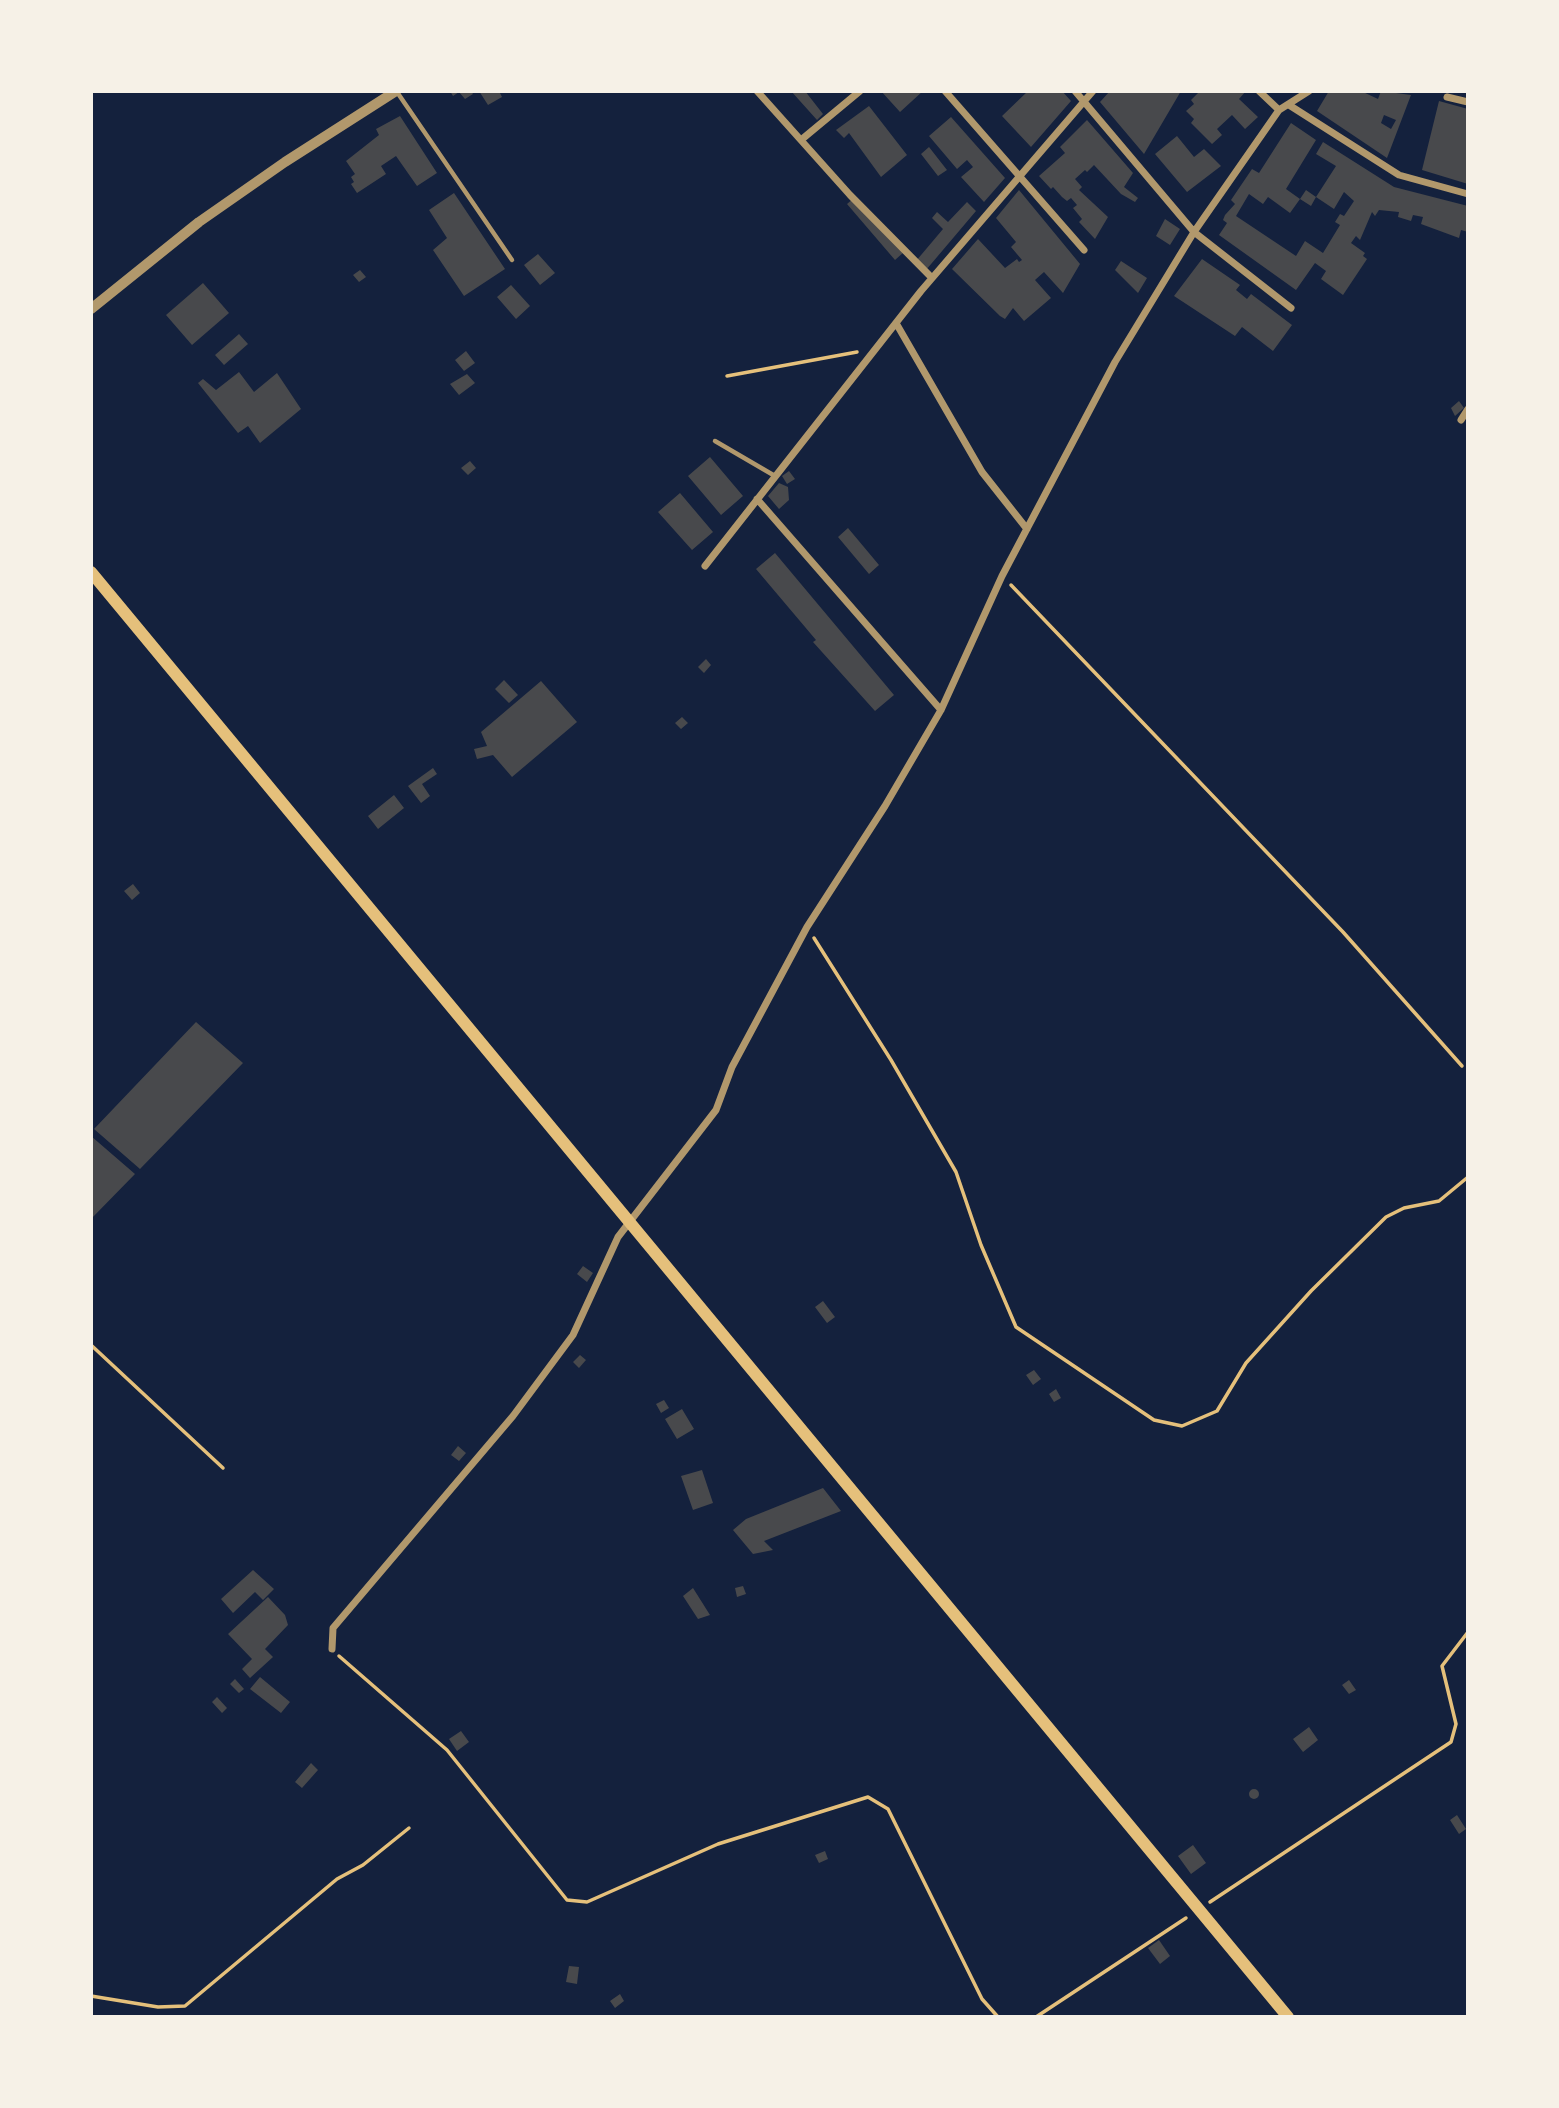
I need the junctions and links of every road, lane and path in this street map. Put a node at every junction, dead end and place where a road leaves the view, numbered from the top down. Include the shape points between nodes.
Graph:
1 (397, 91) edge
2 (757, 91) edge
3 (860, 91) edge
4 (945, 91) edge
5 (1075, 91) edge
6 (1093, 91) edge
7 (1259, 91) edge
8 (1309, 91) edge
9 (1447, 97) dead end
10 (1084, 101) junction
11 (1468, 102) edge
12 (1289, 105) junction
13 (1279, 110) junction
14 (801, 140) junction
15 (1019, 177) junction
16 (1468, 194) edge
17 (1194, 232) junction
18 (1084, 250) dead end
19 (512, 260) dead end
20 (932, 278) junction
21 (1291, 308) dead end
22 (91, 309) edge
23 (896, 323) junction
24 (877, 348) junction
25 (727, 376) dead end
26 (1468, 409) edge
27 (1461, 420) dead end
28 (715, 441) dead end
29 (776, 476) junction
30 (757, 499) junction
31 (1027, 529) junction
32 (705, 566) dead end
33 (91, 572) edge
34 (1002, 576) junction
35 (941, 710) junction
36 (807, 927) junction
37 (1462, 1066) dead end
38 (1468, 1177) edge
39 (630, 1221) junction
40 (91, 1345) edge
41 (223, 1468) dead end
42 (1468, 1632) edge
43 (332, 1649) joint
44 (409, 1828) dead end
45 (1201, 1908) junction
46 (91, 1996) edge
47 (998, 2017) edge
48 (1036, 2017) edge
49 (1288, 2017) edge

1 - 19 lane
1 - 22 street via 199,222
2 - 14 street
3 - 14 street
4 - 15 street
5 - 10 street
6 - 10 street
7 - 13 street
8 - 12 street
9 - 11 street
10 - 15 street
10 - 17 street
12 - 13 street
12 - 16 street via 1399,175
13 - 17 street
14 - 20 street
15 - 18 street
15 - 20 street
17 - 21 street
17 - 31 street via 1115,362
20 - 23 street
23 - 24 street
23 - 31 street via 982,472
24 - 25 path
24 - 29 street
26 - 27 street
28 - 29 lane
29 - 30 street
30 - 32 street
30 - 35 street
31 - 34 street
33 - 39 main road
34 - 35 street
34 - 37 path via 1343,932
35 - 36 street
36 - 38 path via 956,1172 1016,1327 1154,1420 1182,1426 1217,1411 1246,1363 1386,1217 1439,1201
36 - 39 street via 732,1067 716,1110
39 - 43 street via 618,1237 573,1335 513,1416 333,1628
39 - 45 main road
40 - 41 path
42 - 45 path via 1442,1666 1456,1724 1451,1742
43 - 47 path via 447,1750 567,1900 587,1902 718,1844 868,1797 888,1810 982,1999
44 - 46 path via 363,1865 337,1879 185,2007
45 - 48 path
45 - 49 main road

